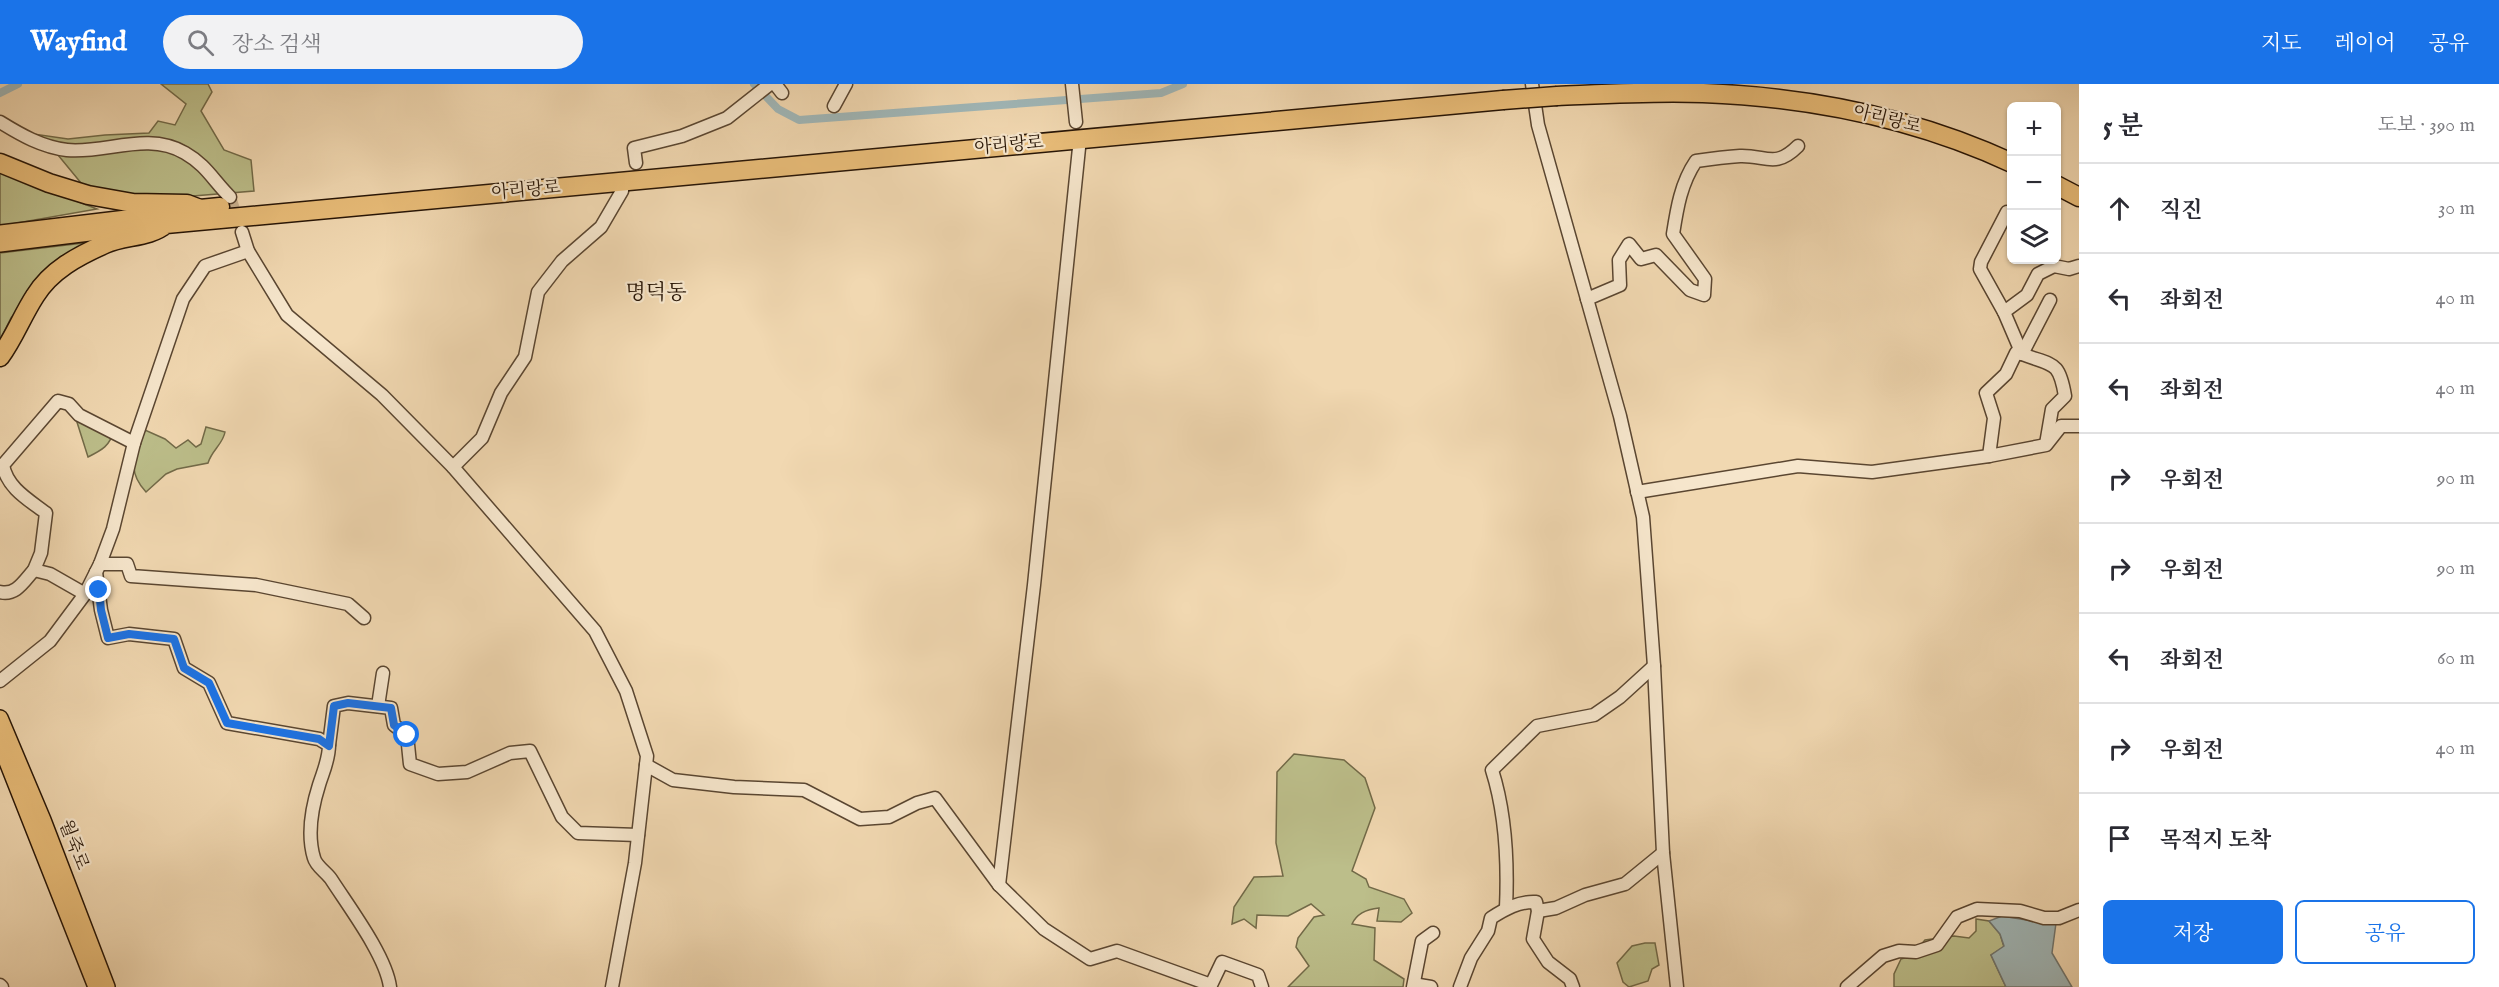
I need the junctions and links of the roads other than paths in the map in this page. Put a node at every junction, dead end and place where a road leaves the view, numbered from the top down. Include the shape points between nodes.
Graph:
1 (846, 84) edge
2 (1532, 84) edge
3 (1589, 84) edge
4 (1742, 84) edge
5 (1072, 86) edge
6 (774, 87) edge
7 (1557, 91) edge
8 (1503, 94) junction
9 (834, 106) dead end
10 (0, 122) edge
11 (1076, 122) dead end
12 (1798, 146) dead end
13 (1079, 148) dead end
14 (2007, 149) edge
15 (2007, 161) edge
16 (0, 163) edge
17 (636, 163) dead end
18 (2061, 175) edge
19 (2079, 184) edge
20 (2061, 188) edge
21 (622, 191) dead end
22 (230, 197) tunnel mouth
23 (2079, 197) edge
24 (200, 209) junction
25 (2007, 212) dead end
26 (166, 224) junction
27 (242, 232) tunnel mouth
28 (0, 233) edge
29 (0, 244) edge
30 (248, 251) junction
31 (2079, 266) edge
32 (1587, 299) junction
33 (2050, 300) dead end
34 (2004, 312) junction
35 (2022, 354) junction
36 (0, 357) edge
37 (2079, 426) edge
38 (134, 443) junction
39 (2046, 445) junction
40 (1989, 456) junction
41 (453, 466) junction
42 (1637, 492) junction
43 (98, 568) junction
44 (34, 570) junction
45 (0, 592) edge
46 (85, 594) junction
47 (364, 618) dead end
48 (1654, 666) junction
49 (383, 673) dead end
50 (0, 681) edge
51 (378, 706) junction
52 (0, 718) edge
53 (0, 744) edge
54 (329, 746) junction
55 (646, 765) junction
56 (638, 835) junction
57 (1664, 853) junction
58 (999, 885) junction
59 (1506, 908) junction
60 (2079, 910) edge
61 (1538, 911) junction
62 (1433, 933) dead end
63 (96, 987) edge
64 (107, 987) edge
65 (390, 987) edge
66 (612, 987) edge
67 (1262, 987) edge
68 (1414, 987) edge
69 (1431, 987) edge
70 (1460, 987) edge
71 (1573, 987) edge
72 (1677, 987) edge
73 (1847, 987) edge

1 - 9 street
2 - 32 street via 1538,125
3 - 7 highway, 아리랑로
4 - 14 highway, 아리랑로 via 1832,95 1888,107
5 - 11 street
6 - 17 street via 726,118 682,136 634,148
7 - 8 highway, 아리랑로
7 - 15 highway, 아리랑로 via 1701,93 1787,100 1873,115 1932,131
8 - 24 highway, 아리랑로
8 - 26 highway, 아리랑로
10 - 22 street via 32,141 67,150 162,144 183,152 209,170
12 - 32 street via 1786,158 1742,156 1696,161 1686,175 1673,234 1705,279 1704,295 1690,290 1656,255 1641,259 1629,244 1619,260 1620,285
13 - 58 street
16 - 24 highway via 88,195 133,204 187,204
18 - 19 highway
20 - 23 highway
21 - 41 street via 601,227 562,261 537,292 525,357 501,393 482,438
24 - 28 main road, 아리랑로
25 - 34 street via 1980,269
26 - 29 main road, 아리랑로
26 - 36 highway via 157,232 114,240 80,255 57,271 36,294
27 - 30 street
30 - 38 street via 205,266 183,298
30 - 41 street via 287,315 382,394
31 - 34 street via 2054,266 2038,274 2027,295
32 - 42 street
33 - 35 street
34 - 35 street
35 - 39 street via 2057,368 2062,376 2065,396 2052,409
35 - 40 street via 2016,353 2006,374 1986,393 1994,418
37 - 39 street via 2061,426
38 - 43 street via 113,529
38 - 44 street via 58,401 3,465 10,484 46,513 41,553
39 - 40 street
40 - 42 street via 1872,472 1798,466
41 - 55 street via 595,631 626,691 647,756
42 - 48 street via 1643,517
43 - 46 street
43 - 47 street via 127,564 131,576 256,585 306,594 348,604
43 - 54 street via 108,638 129,634 174,639 184,668 209,683 227,723 319,739
44 - 45 street via 16,590
44 - 46 street via 50,574
46 - 50 street via 50,641
48 - 57 street
48 - 59 street via 1620,698 1594,715 1537,726 1492,770 1500,795
49 - 51 street
51 - 54 street via 334,706
51 - 56 street via 391,708 394,725 407,735 410,764 438,774 467,772 510,753 530,751 562,817 578,833
52 - 64 main road, 월죽로
53 - 63 main road, 월죽로
54 - 65 street via 312,815 314,861 329,876 377,952
55 - 56 street
55 - 58 street via 673,780 804,790 860,819 889,817 935,798
56 - 66 street
57 - 61 street via 1625,884
57 - 72 street
58 - 67 street via 1044,929 1090,959 1117,951 1211,985 1222,962 1258,975
59 - 61 street via 1536,902
59 - 70 street via 1491,918
60 - 73 street via 2059,918 2044,918 2020,911 1977,909 1957,917 1937,945 1883,956
61 - 71 street via 1533,939 1548,962 1570,979
62 - 68 street via 1422,941
68 - 69 street

